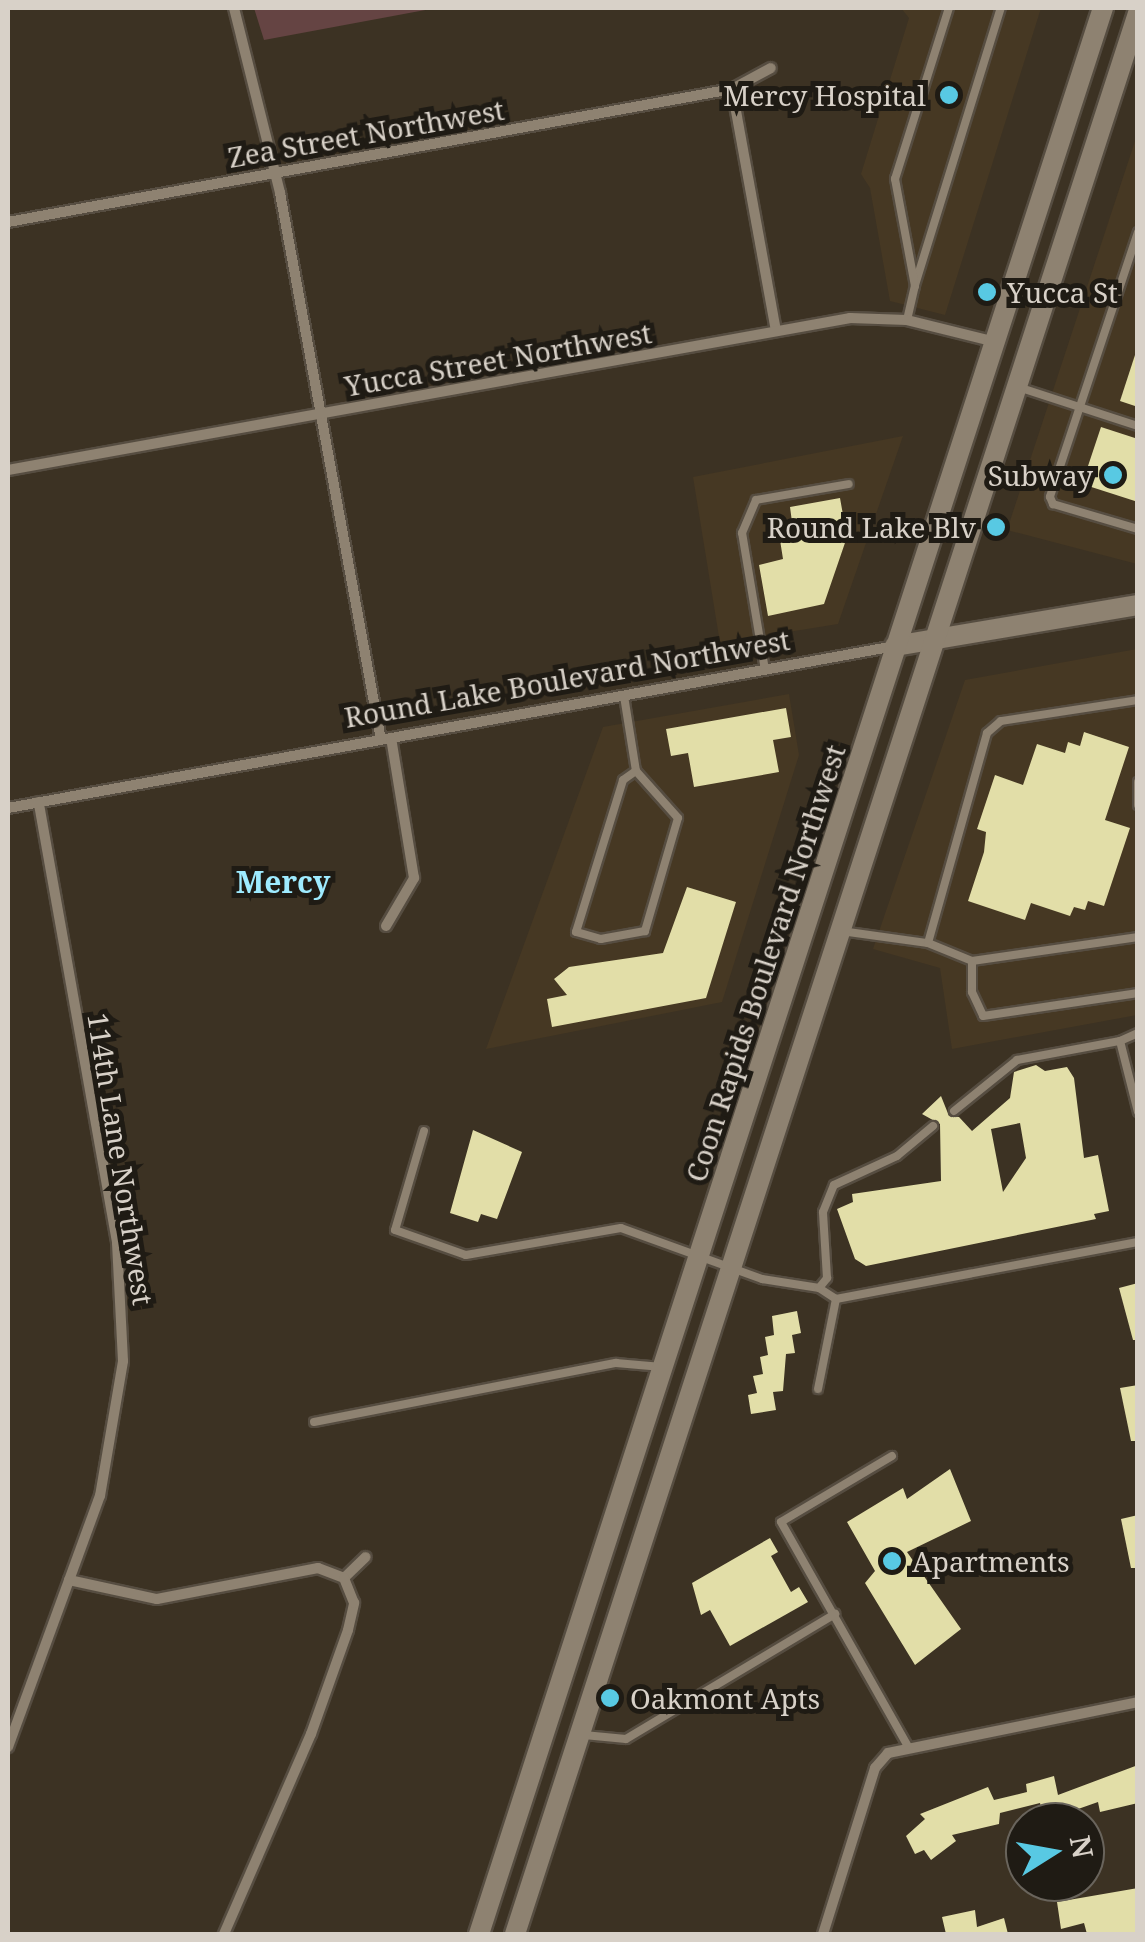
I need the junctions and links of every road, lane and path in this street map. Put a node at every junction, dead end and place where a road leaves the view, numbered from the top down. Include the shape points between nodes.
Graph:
1 (234, 8) edge
2 (949, 8) edge
3 (1001, 8) edge
4 (1103, 8) edge
5 (1137, 19) edge
6 (772, 68) dead end
7 (732, 89) junction
8 (273, 173) junction
9 (8, 222) edge
10 (1138, 232) edge
11 (915, 286) junction
12 (907, 320) junction
13 (776, 330) junction
14 (996, 342) junction
15 (1018, 388) junction
16 (1078, 407) junction
17 (320, 413) junction
18 (1138, 426) edge
19 (8, 470) edge
20 (849, 484) dead end
21 (1138, 529) edge
22 (1138, 605) edge
23 (937, 639) junction
24 (895, 646) junction
25 (764, 670) junction
26 (624, 696) junction
27 (1138, 700) edge
28 (386, 739) junction
29 (636, 770) junction
30 (1138, 782) edge
31 (39, 802) junction
32 (1138, 805) edge
33 (8, 808) edge
34 (386, 926) dead end
35 (841, 931) junction
36 (1138, 937) edge
37 (928, 943) junction
38 (972, 961) junction
39 (1138, 993) edge
40 (1138, 1033) edge
41 (1120, 1041) junction
42 (954, 1110) dead end
43 (1138, 1112) edge
44 (933, 1126) dead end
45 (424, 1130) dead end
46 (1138, 1242) edge
47 (699, 1254) junction
48 (733, 1268) junction
49 (820, 1288) junction
50 (836, 1299) junction
51 (662, 1367) junction
52 (818, 1389) dead end
53 (314, 1422) dead end
54 (892, 1456) dead end
55 (366, 1558) dead end
56 (344, 1578) junction
57 (70, 1580) junction
58 (835, 1614) junction
59 (1138, 1702) edge
60 (579, 1735) junction
61 (907, 1745) junction
62 (8, 1747) edge
63 (224, 1934) edge
64 (478, 1934) edge
65 (515, 1934) edge
66 (823, 1934) edge

1 - 8 street
2 - 11 lane via 895,179
3 - 11 lane
4 - 14 main road, Coon Rapids Boulevard Northwest
5 - 15 main road
6 - 7 street, Zea Street Northwest
7 - 8 street, Zea Street Northwest
7 - 13 street
8 - 9 street, Zea Street Northwest
8 - 17 street
10 - 16 lane
11 - 12 lane
12 - 13 street, Yucca Street Northwest via 850,318
12 - 14 street, Yucca Street Northwest
13 - 17 street, Yucca Street Northwest
14 - 24 main road, Coon Rapids Boulevard Northwest
15 - 16 lane
15 - 23 main road
16 - 18 lane
16 - 21 lane via 1053,504
17 - 19 street, Yucca Street Northwest
17 - 28 street
20 - 25 lane via 756,500 742,533
22 - 23 main road, Round Lake Boulevard Northwest
23 - 24 main road, Round Lake Boulevard Northwest
23 - 35 main road
24 - 25 street, Round Lake Boulevard Northwest
24 - 47 main road, Coon Rapids Boulevard Northwest
25 - 26 street, Round Lake Boulevard Northwest
26 - 28 street, Round Lake Boulevard Northwest
26 - 29 lane
27 - 37 lane via 1001,721 987,734
28 - 31 street, Round Lake Boulevard Northwest
28 - 34 street via 414,878
29 - 29 lane via 678,818 645,931 601,939 576,932 622,780
30 - 32 lane
31 - 33 street, Round Lake Boulevard Northwest
31 - 57 street, 114th Lane Northwest via 111,1204 124,1316 118,1413 100,1496
35 - 37 lane
35 - 48 main road
36 - 38 lane
37 - 38 lane
38 - 39 lane via 972,992 983,1016
40 - 41 lane
41 - 42 lane via 1017,1060
41 - 43 lane
44 - 49 lane via 896,1156 834,1185 823,1212 827,1278
45 - 47 lane via 395,1230 466,1255 603,1228 637,1232
46 - 50 lane
47 - 48 lane
47 - 51 main road, Coon Rapids Boulevard Northwest
48 - 49 lane
48 - 60 main road
49 - 50 lane
50 - 52 lane
51 - 53 lane via 616,1363
51 - 64 main road, Coon Rapids Boulevard Northwest
54 - 58 lane via 780,1522
55 - 56 street
56 - 57 street via 318,1568 157,1599
56 - 63 street via 354,1602 348,1630 311,1734
57 - 62 street, 114th Lane Northwest
58 - 60 lane via 626,1738
58 - 61 lane
59 - 61 street
60 - 65 main road
61 - 66 street via 875,1768

